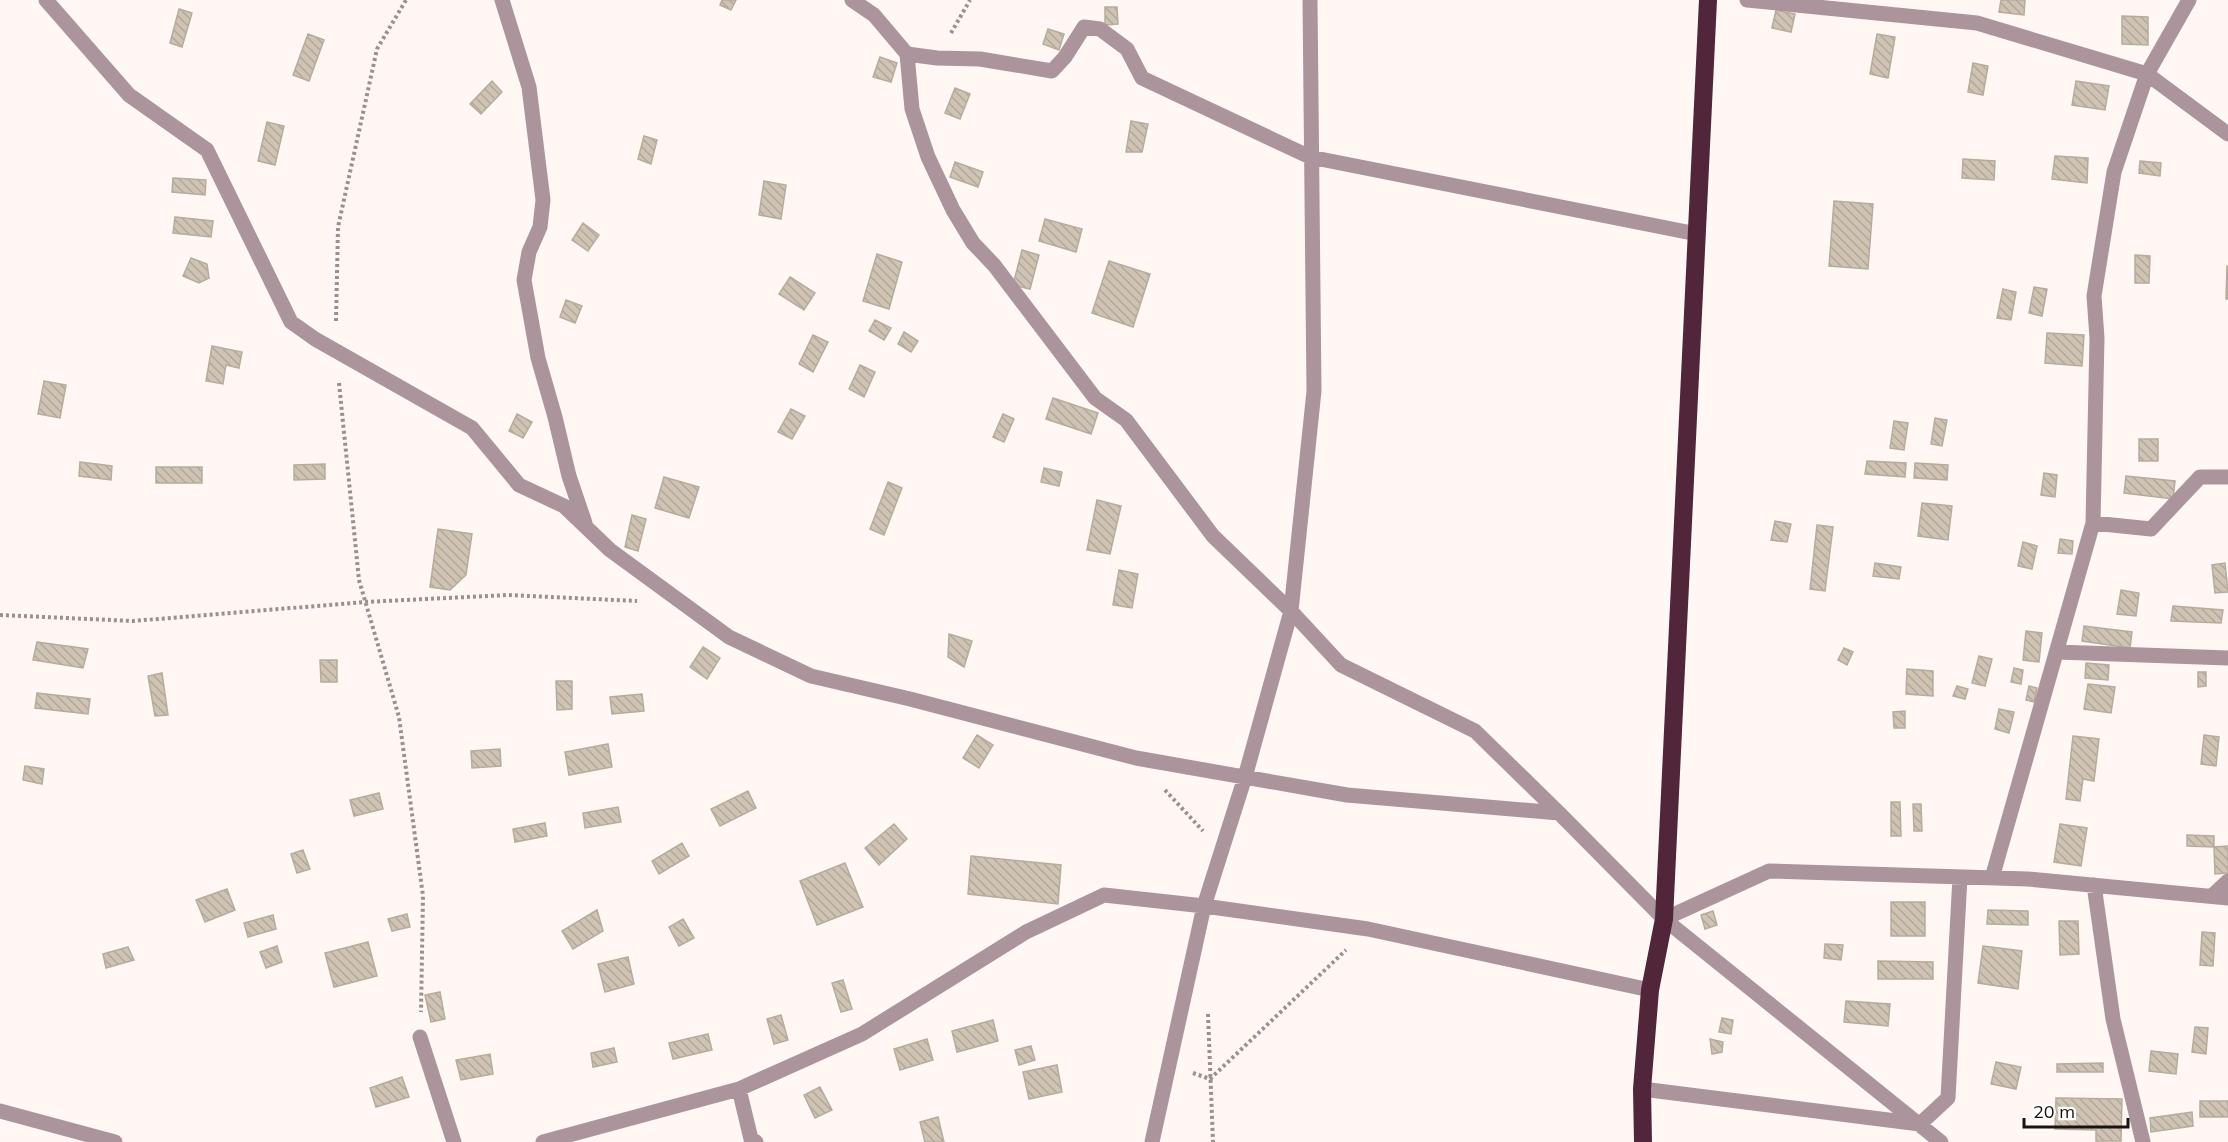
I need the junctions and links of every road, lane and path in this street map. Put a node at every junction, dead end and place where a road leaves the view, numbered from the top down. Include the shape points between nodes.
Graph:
1 (46, 0) edge
2 (406, 0) edge
3 (502, 0) edge
4 (852, 0) edge
5 (970, 0) edge
6 (1310, 0) edge
7 (1708, 0) edge
8 (1747, 0) edge
9 (2189, 0) edge
10 (907, 54) junction
11 (937, 58) junction
12 (2146, 74) junction
13 (2228, 134) edge
14 (1310, 157) junction
15 (1697, 234) junction
16 (336, 351) junction
17 (2228, 477) edge
18 (2093, 523) junction
19 (587, 529) junction
20 (366, 602) junction
21 (683, 604) junction
22 (1291, 611) junction
23 (0, 615) edge
24 (2057, 652) junction
25 (2228, 658) edge
26 (1136, 758) junction
27 (1245, 777) junction
28 (1559, 813) junction
29 (1221, 852) junction
30 (1960, 877) junction
31 (1992, 878) junction
32 (2228, 881) edge
33 (2094, 885) junction
34 (2212, 896) junction
35 (2228, 898) edge
36 (1204, 906) junction
37 (1664, 920) junction
38 (1368, 929) junction
39 (1650, 990) junction
40 (1208, 1010) dead end
41 (420, 1037) joint
42 (1169, 1065) junction
43 (1210, 1079) junction
44 (739, 1089) junction
45 (1641, 1089) junction
46 (0, 1111) edge
47 (1920, 1124) junction
48 (115, 1142) edge
49 (454, 1142) edge
50 (543, 1142) edge
51 (756, 1142) edge
52 (1152, 1142) edge
53 (1213, 1142) edge
54 (1643, 1142) edge
55 (1941, 1142) edge
56 (2144, 1142) edge

1 - 16 street via 129,95 207,150 291,322
2 - 16 path via 377,49 338,227
3 - 19 street via 529,87 543,200 540,227 529,252 524,280 538,358
4 - 10 street via 874,15
5 - 11 path
6 - 14 street
7 - 15 highway
8 - 12 street via 1977,23
9 - 12 street
10 - 11 street
10 - 22 street via 912,109 928,157 973,243 1095,398 1126,420 1213,536
11 - 14 street via 980,59 1052,71 1084,27 1100,29 1127,49 1142,78
12 - 13 street
12 - 18 street via 2114,172 2094,296 2097,338
14 - 15 street
14 - 22 street via 1314,391
15 - 37 highway
16 - 19 street via 472,428 519,485 564,506
16 - 20 path via 359,580
17 - 18 street via 2200,477 2151,529
18 - 24 street
19 - 21 street
20 - 21 path via 508,595
20 - 23 path via 133,621
20 - 41 path via 399,717 423,896
21 - 26 street via 729,637 811,676
22 - 27 street
22 - 28 street via 1341,665 1475,731
24 - 25 street
24 - 31 street
26 - 27 street
26 - 29 path
27 - 28 street via 1347,795
27 - 29 street
28 - 37 street
29 - 36 street
30 - 31 street
30 - 37 street via 1769,871
30 - 47 street via 1948,1098
31 - 33 street
32 - 34 street
33 - 34 street
33 - 56 street via 2113,1018
34 - 35 street
36 - 38 street
36 - 42 street
36 - 44 street via 1104,896 1026,932 862,1034
37 - 39 highway
37 - 47 street
38 - 39 street
38 - 43 path
39 - 45 highway
40 - 43 path
41 - 49 street
42 - 43 path
42 - 52 street
43 - 53 path
44 - 50 street
44 - 51 street via 751,1139
45 - 47 street
45 - 54 highway
46 - 48 street
47 - 55 street

